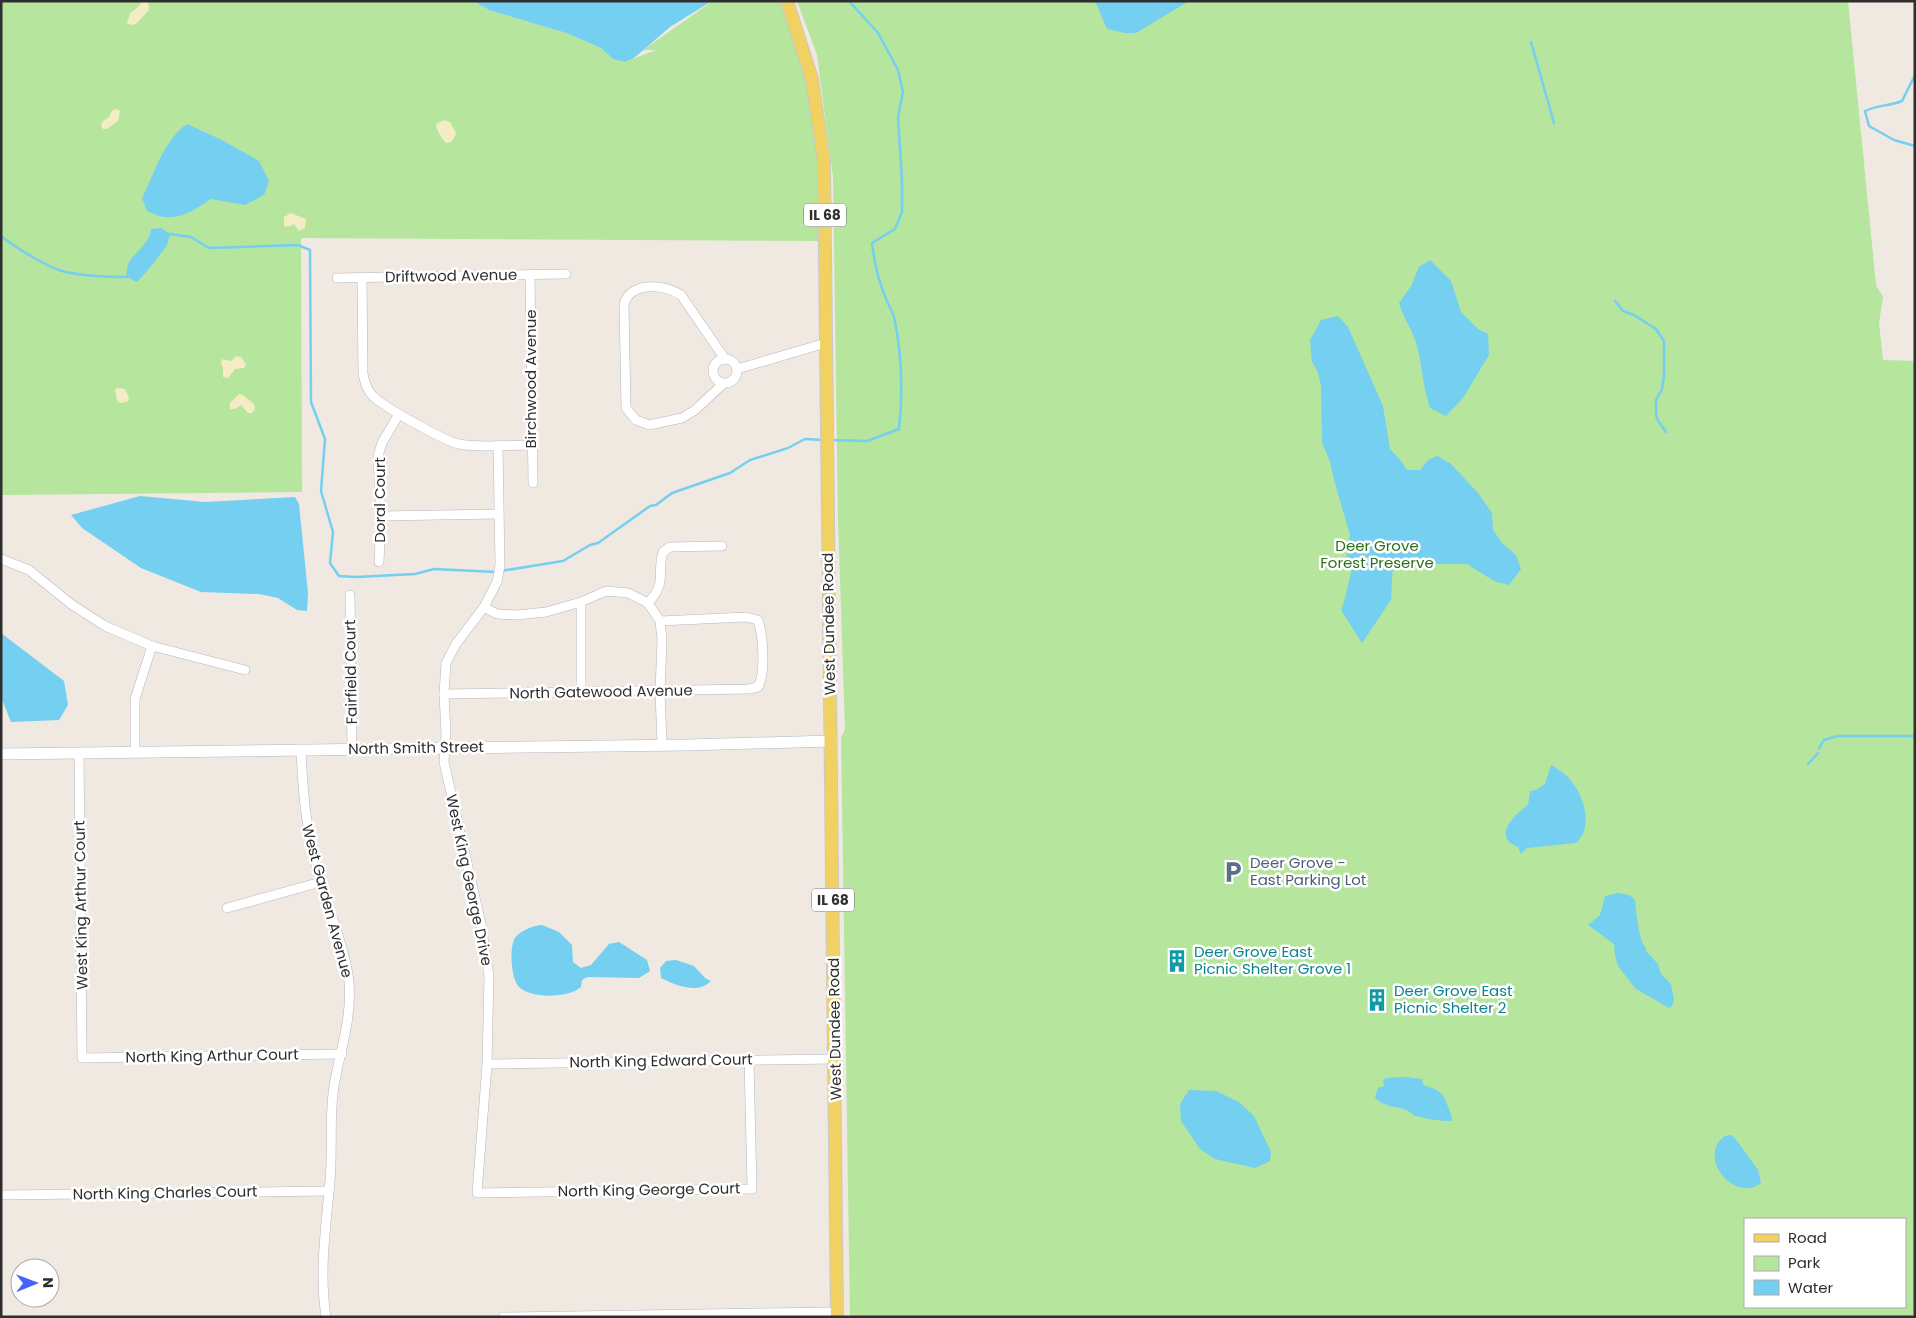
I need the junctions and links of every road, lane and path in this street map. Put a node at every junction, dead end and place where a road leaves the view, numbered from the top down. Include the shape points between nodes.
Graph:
1 (786, 1) edge
2 (530, 274) junction
3 (566, 274) dead end
4 (337, 278) dead end
5 (362, 278) junction
6 (826, 343) junction
7 (725, 359) junction
8 (737, 369) junction
9 (723, 384) junction
10 (399, 414) junction
11 (498, 445) junction
12 (532, 445) junction
13 (533, 483) dead end
14 (499, 514) junction
15 (381, 516) junction
16 (722, 546) dead end
17 (1, 559) edge
18 (379, 562) dead end
19 (350, 595) dead end
20 (581, 602) junction
21 (648, 603) junction
22 (484, 607) junction
23 (660, 621) junction
24 (152, 646) junction
25 (244, 670) dead end
26 (581, 692) junction
27 (660, 692) junction
28 (444, 694) junction
29 (831, 741) junction
30 (662, 744) junction
31 (445, 748) junction
32 (301, 749) junction
33 (352, 749) junction
34 (135, 752) junction
35 (79, 753) junction
36 (1, 754) edge
37 (321, 882) junction
38 (227, 908) dead end
39 (342, 1054) junction
40 (82, 1058) joint
41 (835, 1059) junction
42 (749, 1060) junction
43 (487, 1064) junction
44 (329, 1191) junction
45 (477, 1193) joint
46 (1, 1195) edge
47 (837, 1314) edge
48 (762, 1315) edge
49 (326, 1317) edge
50 (503, 1317) edge
51 (579, 1317) edge

1 - 6 main road, West Dundee Road / IL 68 via 812,79 824,161
2 - 3 street, Driftwood Avenue
2 - 5 street, Driftwood Avenue
2 - 12 street, Birchwood Avenue
4 - 5 street, Driftwood Avenue
5 - 10 street via 365,385 377,400
6 - 8 street
6 - 29 main road, West Dundee Road / IL 68
7 - 8 street via 733,362
7 - 9 street via 717,362 712,372
7 - 9 street via 681,295 673,289 642,287 627,296 624,304 626,408 636,420 649,425 682,418
8 - 9 street via 734,380
10 - 11 street via 459,444
10 - 15 street, Doral Court via 378,456
11 - 12 street
11 - 14 street, West King George Drive
12 - 13 street, Birchwood Avenue
14 - 15 street
14 - 22 street, West King George Drive via 500,565
15 - 18 street, Doral Court
16 - 21 street via 670,547 663,552 662,580 658,592
17 - 24 street via 29,570 105,626
19 - 33 street, Fairfield Court
20 - 21 street via 606,591 628,593
20 - 22 street via 546,612 517,615 497,614
20 - 26 street
21 - 23 street
22 - 28 street, West King George Drive via 446,663
23 - 27 street
23 - 27 street, North Gatewood Avenue via 746,617 758,620 762,678 758,687 749,689
24 - 25 street
24 - 34 street via 135,698
26 - 27 street, North Gatewood Avenue
26 - 28 street, North Gatewood Avenue
27 - 30 street
28 - 31 street, West King George Drive
29 - 30 street, North Smith Street
29 - 41 main road, West Dundee Road / IL 68
30 - 31 street, North Smith Street
31 - 33 street, North Smith Street
31 - 43 street, West King George Drive via 449,790 481,924 487,963 490,992
32 - 33 street, North Smith Street
32 - 34 street, North Smith Street
32 - 37 street, West Garden Avenue via 306,825
34 - 35 street, North Smith Street
35 - 36 street, North Smith Street
35 - 40 street, West King Arthur Court
37 - 38 street
37 - 39 street, West Garden Avenue via 349,980 349,1015
39 - 40 street, North King Arthur Court
39 - 44 street, West Garden Avenue via 334,1086
41 - 42 street, North King Edward Court
41 - 47 main road, West Dundee Road / IL 68
42 - 43 street, North King Edward Court
42 - 45 street, North King George Court via 752,1189
43 - 45 street, West King George Drive
44 - 46 street, North King Charles Court
44 - 49 street, West Garden Avenue via 323,1261
47 - 48 street
48 - 51 street
50 - 51 street

